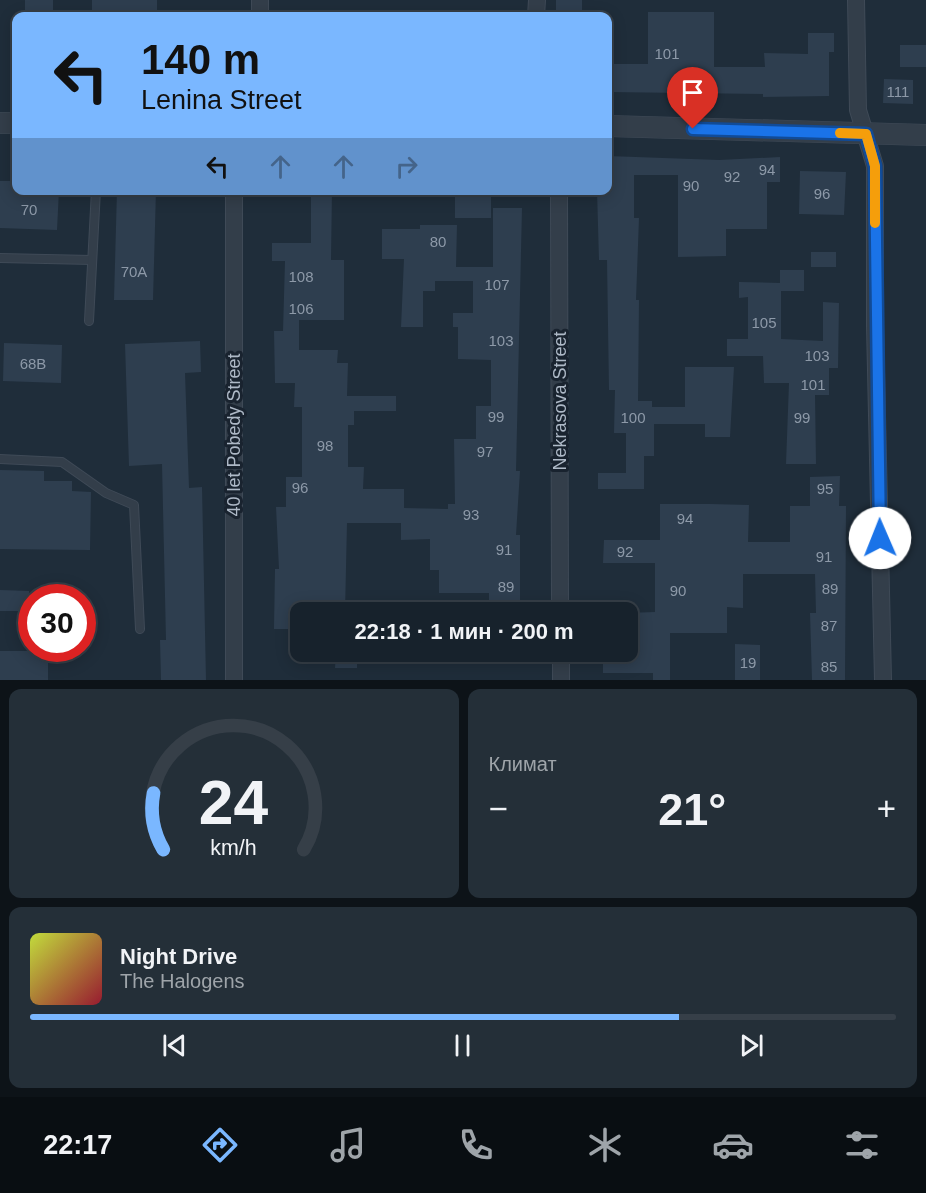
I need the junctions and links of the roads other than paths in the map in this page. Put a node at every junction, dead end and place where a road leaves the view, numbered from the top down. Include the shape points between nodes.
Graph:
1 (856, 0) edge
2 (612, 126) edge
3 (866, 134) junction
4 (926, 135) edge
5 (96, 195) edge
6 (234, 195) edge
7 (559, 195) edge
8 (0, 258) edge
9 (92, 260) junction
10 (89, 321) dead end
11 (0, 459) edge
12 (560, 602) edge
13 (140, 629) dead end
14 (561, 662) edge
15 (234, 680) edge
16 (561, 680) edge
17 (883, 680) edge

1 - 3 street via 858,110
2 - 3 street
3 - 4 street
3 - 17 street via 875,166
5 - 9 lane
6 - 15 street, 40 let Pobedy Street
7 - 12 street, Nekrasova Street
8 - 9 lane
9 - 10 lane
11 - 13 lane via 62,462 106,493 134,505
14 - 16 street

